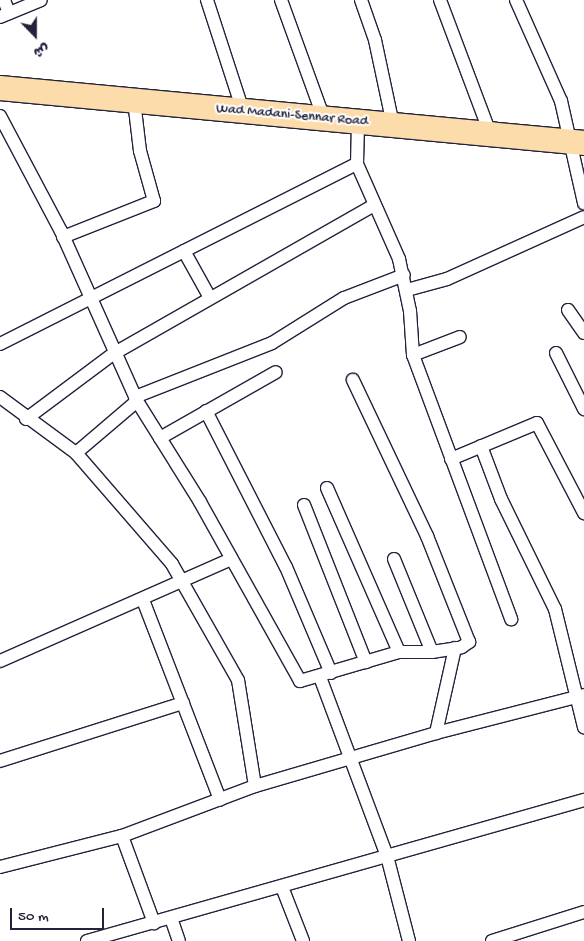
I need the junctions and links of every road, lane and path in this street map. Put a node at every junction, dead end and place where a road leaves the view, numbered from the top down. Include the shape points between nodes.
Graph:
1 (4, 0) edge
2 (41, 0) edge
3 (206, 0) edge
4 (281, 0) edge
5 (440, 0) edge
6 (516, 0) edge
7 (364, 1) edge
8 (4, 15) edge
9 (0, 88) edge
10 (134, 101) junction
11 (243, 111) junction
12 (0, 116) edge
13 (324, 119) junction
14 (358, 122) junction
15 (393, 125) junction
16 (490, 133) junction
17 (578, 142) edge
18 (357, 164) junction
19 (584, 203) edge
20 (372, 206) junction
21 (584, 217) edge
22 (63, 237) junction
23 (184, 251) junction
24 (404, 275) junction
25 (407, 290) junction
26 (209, 296) junction
27 (88, 298) junction
28 (568, 310) dead end
29 (584, 332) edge
30 (460, 337) dead end
31 (0, 344) edge
32 (556, 353) dead end
33 (113, 354) junction
34 (412, 354) junction
35 (276, 372) dead end
36 (353, 380) dead end
37 (0, 397) edge
38 (136, 399) junction
39 (584, 409) edge
40 (206, 411) junction
41 (26, 420) junction
42 (160, 438) junction
43 (481, 446) junction
44 (76, 453) junction
45 (451, 459) junction
46 (327, 488) dead end
47 (304, 505) dead end
48 (584, 513) edge
49 (231, 559) junction
50 (394, 559) dead end
51 (184, 582) junction
52 (143, 600) junction
53 (511, 619) dead end
54 (455, 648) junction
55 (399, 652) junction
56 (432, 652) junction
57 (0, 661) edge
58 (366, 662) junction
59 (326, 675) junction
60 (580, 696) edge
61 (183, 703) junction
62 (584, 727) edge
63 (436, 733) junction
64 (0, 761) edge
65 (348, 762) junction
66 (255, 786) junction
67 (220, 800) junction
68 (584, 800) edge
69 (122, 836) junction
70 (387, 856) junction
71 (0, 867) edge
72 (282, 887) junction
73 (584, 912) edge
74 (171, 918) junction
75 (154, 923) junction
76 (88, 941) edge
77 (179, 941) edge
78 (302, 941) edge
79 (409, 941) edge
80 (492, 941) edge

1 - 8 street
2 - 8 street
3 - 11 street
4 - 13 street
5 - 16 street
6 - 17 street via 555,83
7 - 15 street
9 - 10 highway, Wad Madani-Sennar Road
10 - 11 highway, Wad Madani-Sennar Road
10 - 22 street via 140,151 154,201
11 - 13 highway, Wad Madani-Sennar Road
12 - 22 street
13 - 14 highway, Wad Madani-Sennar Road
14 - 15 highway, Wad Madani-Sennar Road
14 - 18 street
15 - 16 highway, Wad Madani-Sennar Road
16 - 17 highway, Wad Madani-Sennar Road
17 - 19 street via 572,167
18 - 20 street
18 - 23 street
20 - 24 street
20 - 26 street
21 - 25 street via 446,279
22 - 27 street
23 - 26 street
23 - 27 street
24 - 25 street
24 - 38 street via 344,298 272,344
25 - 34 street
26 - 33 street
27 - 31 street
27 - 33 street
28 - 29 street
30 - 34 street
32 - 39 street
33 - 38 street
33 - 41 street
34 - 45 street
35 - 40 street
36 - 54 street via 468,636 467,645
37 - 41 street
38 - 42 street
38 - 44 street
40 - 42 street
40 - 59 street via 286,567
41 - 44 street
42 - 49 street
43 - 45 street
43 - 48 street via 537,423
43 - 60 street via 501,499 555,609
44 - 51 street via 162,549
45 - 53 street
46 - 55 street
47 - 58 street
49 - 51 street
49 - 59 street via 300,681
50 - 56 street
51 - 52 street
51 - 66 street via 238,680
52 - 57 street
52 - 61 street
54 - 56 street
54 - 63 street
55 - 56 street
55 - 58 street
58 - 59 street
59 - 65 street
60 - 62 street
60 - 63 street
61 - 64 street
61 - 67 street
63 - 65 street
65 - 66 street
65 - 70 street
66 - 67 street
67 - 69 street
68 - 70 street
69 - 71 street
69 - 75 street
70 - 72 street
70 - 79 street
72 - 74 street
72 - 78 street
73 - 80 street
74 - 75 street
74 - 77 street
75 - 76 street

